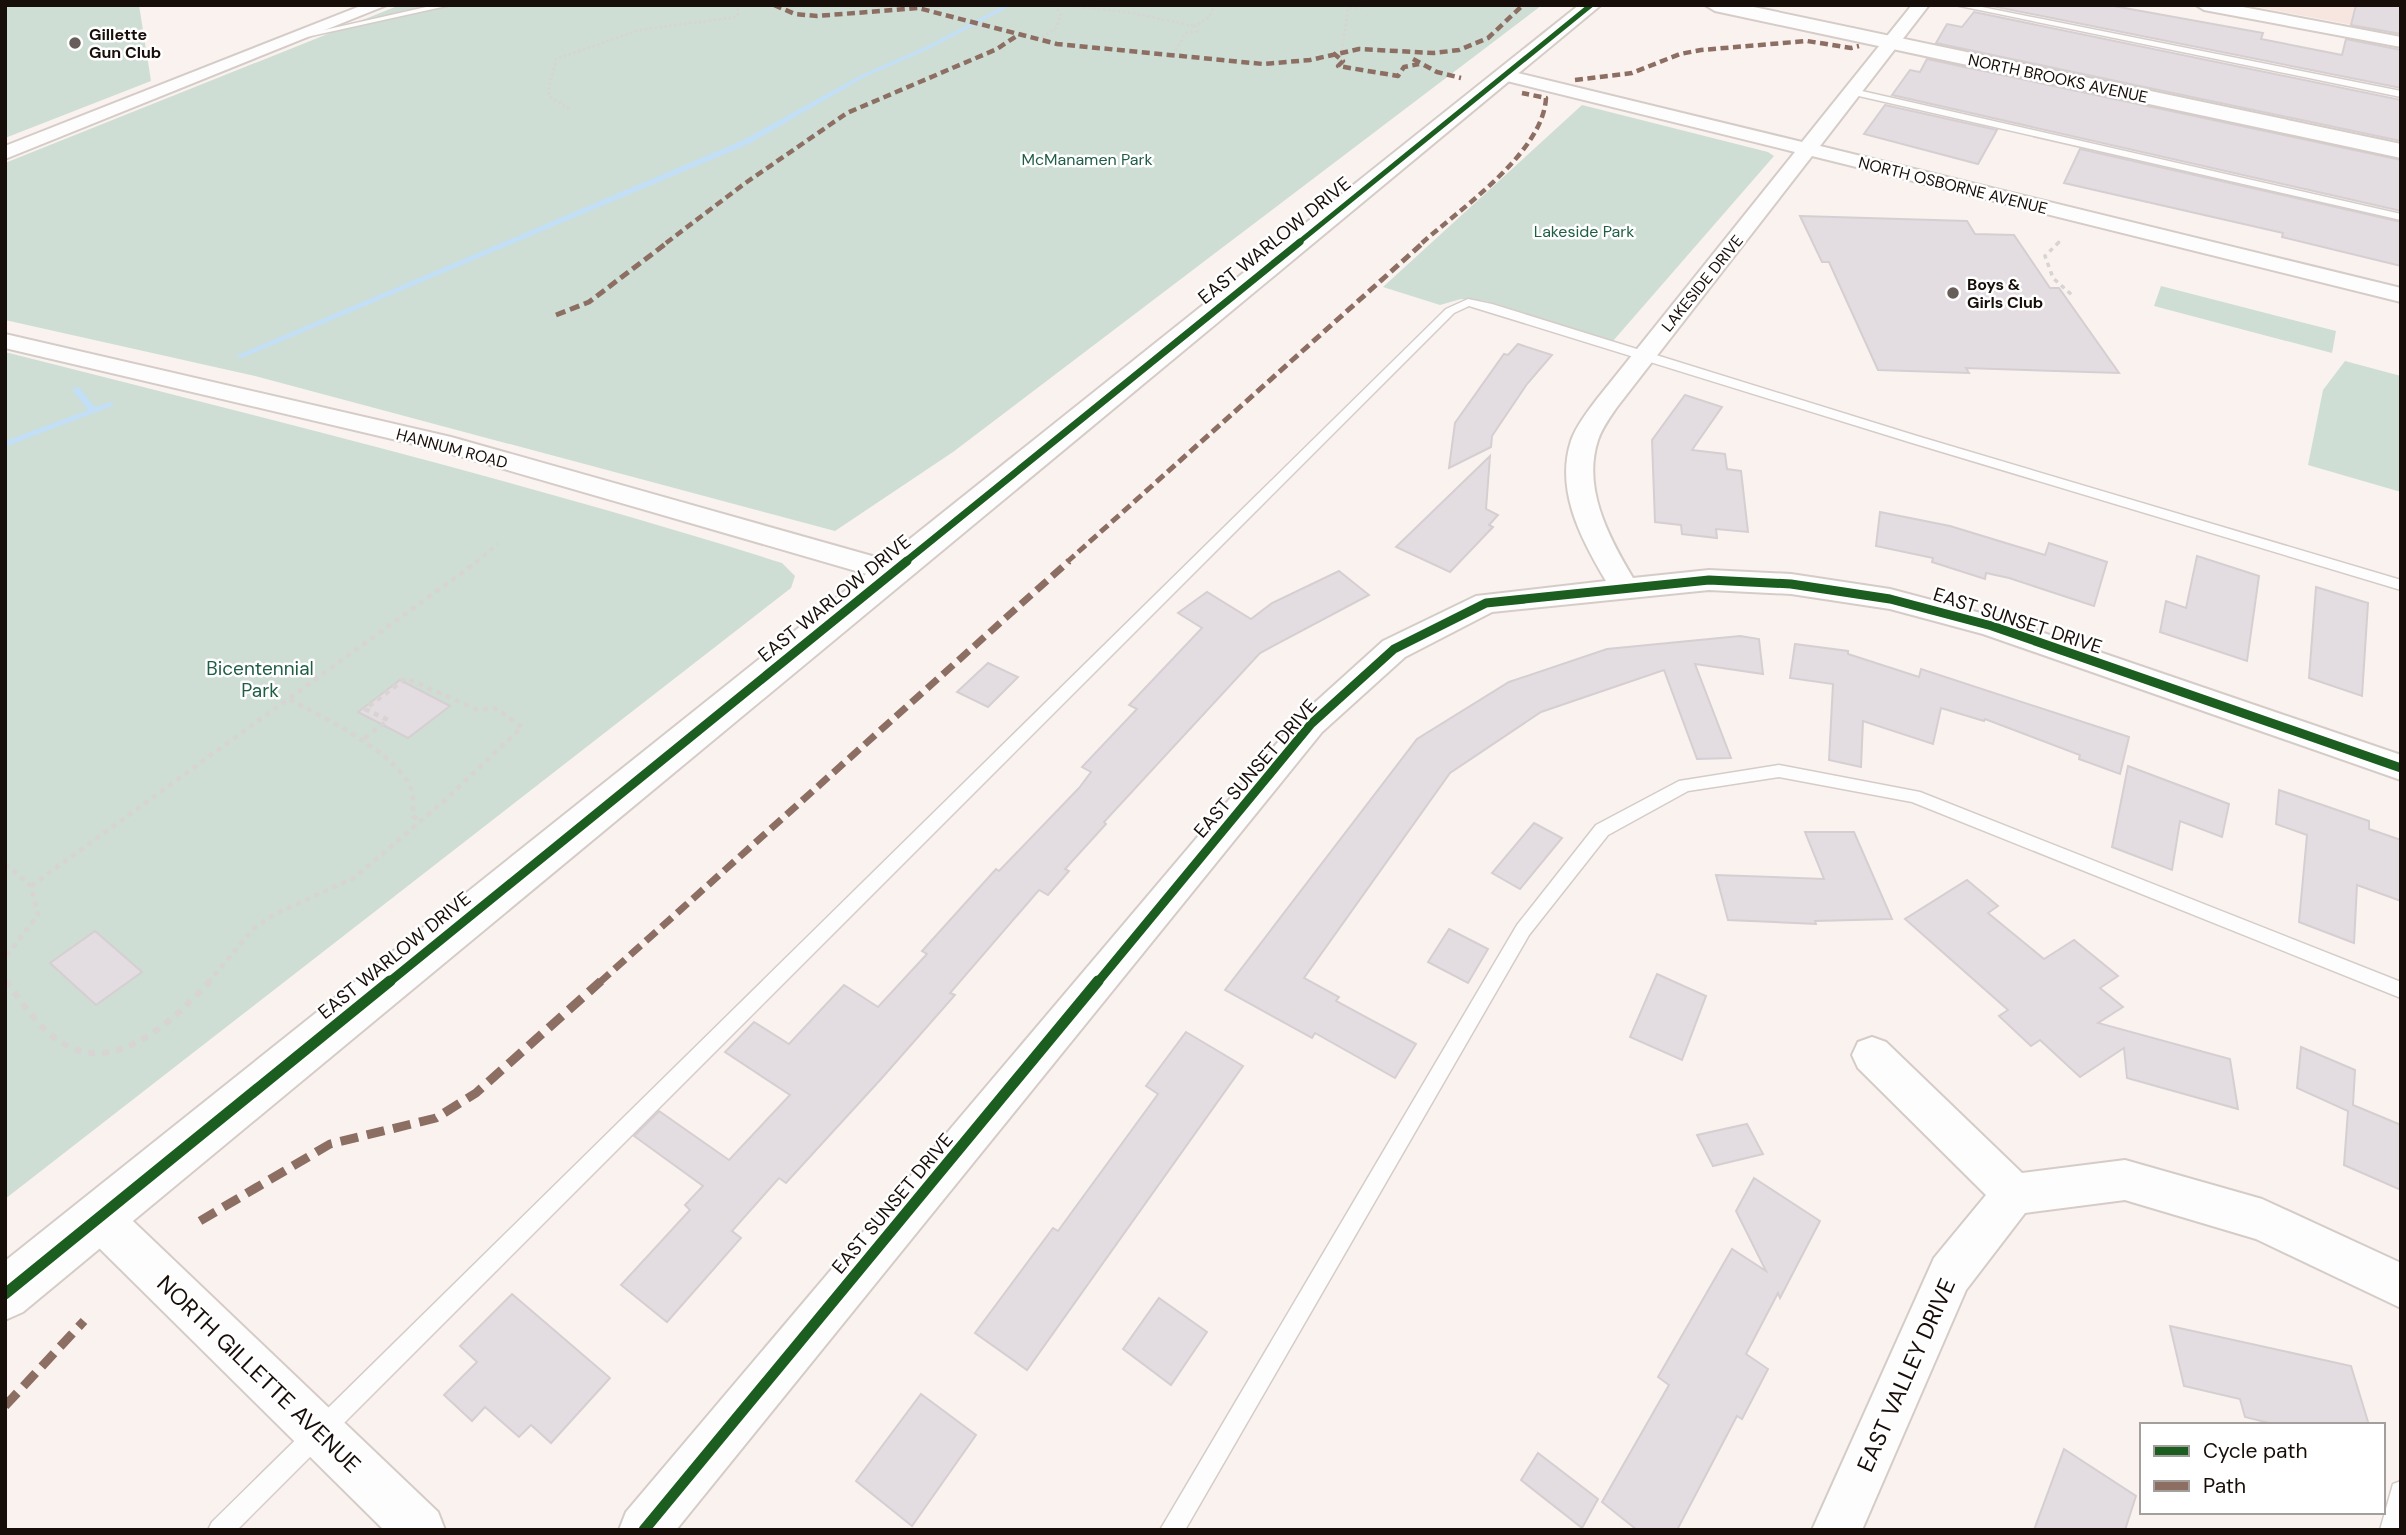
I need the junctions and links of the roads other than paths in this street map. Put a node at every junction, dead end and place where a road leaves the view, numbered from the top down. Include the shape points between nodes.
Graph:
1 (379, 5) edge
2 (447, 5) edge
3 (1591, 5) edge
4 (1715, 5) edge
5 (1921, 5) edge
6 (1959, 5) edge
7 (2204, 5) edge
8 (300, 36) junction
9 (2401, 42) edge
10 (1892, 43) junction
11 (1505, 75) junction
12 (1853, 92) junction
13 (2401, 94) edge
14 (1808, 149) junction
15 (2401, 151) edge
16 (5, 153) edge
17 (2401, 218) edge
18 (2401, 295) edge
19 (5, 341) edge
20 (1645, 355) junction
21 (894, 572) junction
22 (2401, 585) edge
23 (1623, 587) junction
24 (2401, 768) edge
25 (2401, 990) edge
26 (1872, 1055) dead end
27 (2014, 1194) junction
28 (99, 1218) junction
29 (2401, 1286) edge
30 (5, 1294) edge
31 (320, 1434) junction
32 (2401, 1492) edge
33 (220, 1530) edge
34 (420, 1530) edge
35 (644, 1530) edge
36 (1172, 1530) edge
37 (1837, 1530) edge
38 (2392, 1530) edge

1 - 8 street
2 - 8 lane
3 - 11 street, EAST WARLOW DRIVE
4 - 10 street, NORTH BROOKS AVENUE
5 - 10 street, LAKESIDE DRIVE
6 - 13 lane
7 - 9 street
8 - 16 street
10 - 12 street, LAKESIDE DRIVE
10 - 15 street, NORTH BROOKS AVENUE
11 - 14 street, NORTH OSBORNE AVENUE
11 - 21 street, EAST WARLOW DRIVE
12 - 14 street, LAKESIDE DRIVE
12 - 17 lane
14 - 18 street, NORTH OSBORNE AVENUE
14 - 20 street, LAKESIDE DRIVE
19 - 21 street, HANNUM ROAD via 442,443
20 - 22 lane
20 - 23 street, LAKESIDE DRIVE via 1606,404 1585,440 1578,475 1592,534
20 - 31 lane via 1488,306 1468,302 1450,311
21 - 28 street, EAST WARLOW DRIVE
23 - 24 street, EAST SUNSET DRIVE via 1709,580 1777,583 1890,599 1992,626
23 - 35 street, EAST SUNSET DRIVE via 1486,603 1394,649 1311,724
25 - 36 lane via 1914,796 1779,771 1685,786 1602,830 1523,930
26 - 27 street
27 - 29 street via 2125,1180 2262,1220
27 - 37 street, EAST VALLEY DRIVE via 1950,1274
28 - 30 street, EAST WARLOW DRIVE
28 - 31 street, NORTH GILLETTE AVENUE
31 - 33 lane
31 - 34 street, NORTH GILLETTE AVENUE
32 - 38 lane

